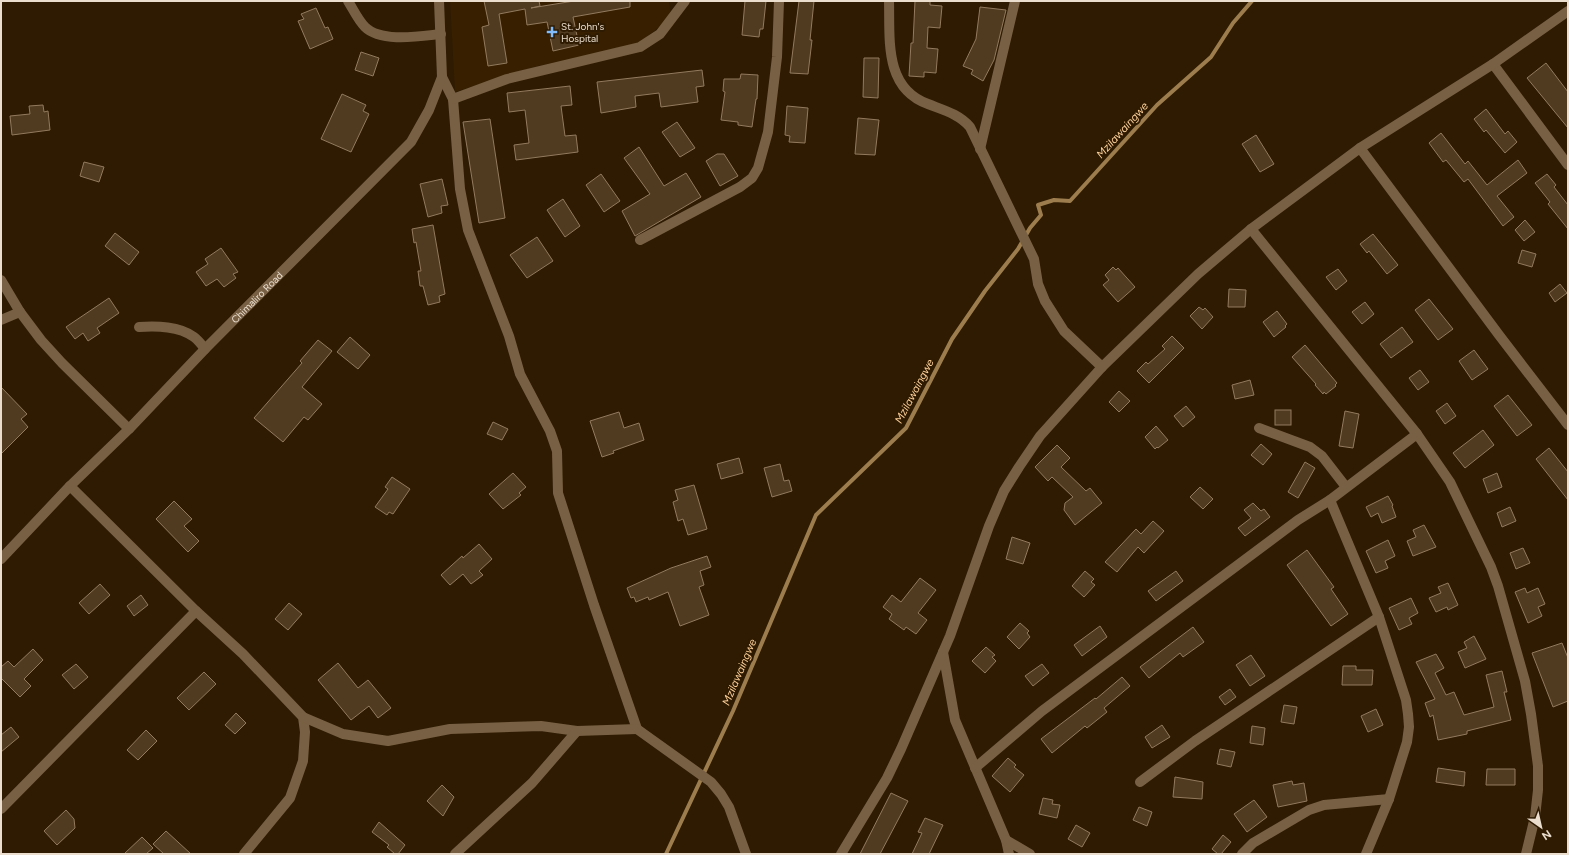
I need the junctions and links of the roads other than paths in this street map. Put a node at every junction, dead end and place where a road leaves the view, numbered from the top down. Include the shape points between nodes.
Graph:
1 (348, 1) edge
2 (439, 1) edge
3 (685, 1) edge
4 (779, 1) edge
5 (889, 1) edge
6 (1015, 1) edge
7 (1568, 10) edge
8 (441, 34) junction
9 (1493, 64) junction
10 (442, 76) junction
11 (453, 100) junction
12 (1360, 148) junction
13 (980, 149) junction
14 (1568, 165) edge
15 (1251, 229) junction
16 (640, 240) dead end
17 (1, 280) edge
18 (20, 312) junction
19 (1, 320) edge
20 (139, 327) dead end
21 (205, 349) junction
22 (1102, 368) junction
23 (1568, 425) edge
24 (1259, 428) dead end
25 (129, 429) junction
26 (1417, 434) junction
27 (70, 486) junction
28 (1346, 487) junction
29 (1330, 500) junction
30 (1, 559) edge
31 (196, 612) junction
32 (1379, 617) junction
33 (943, 652) junction
34 (303, 717) junction
35 (637, 729) junction
36 (577, 730) junction
37 (975, 768) junction
38 (1140, 782) dead end
39 (1389, 799) junction
40 (1, 809) edge
41 (1006, 840) junction
42 (244, 854) edge
43 (455, 854) edge
44 (746, 854) edge
45 (840, 854) edge
46 (1009, 854) edge
47 (1030, 854) edge
48 (1242, 854) edge
49 (1366, 854) edge
50 (1526, 854) edge

1 - 8 street via 366,28 381,35 398,38
2 - 8 street, Chimaliro Road
3 - 11 street via 660,34 640,47 508,79
4 - 16 street via 777,57 768,132 758,168 752,178 740,187
5 - 13 street via 892,62 901,83 910,95 918,100 965,121
6 - 13 street
7 - 9 street
8 - 10 street, Chimaliro Road
9 - 12 street
9 - 14 street
10 - 11 street
10 - 21 street, Chimaliro Road via 429,110 411,142
11 - 35 street via 460,189 468,230 509,336 520,374 550,431 557,450 558,493
12 - 15 street
12 - 23 street
13 - 22 street via 1034,259 1038,284 1045,301 1064,331
15 - 22 street via 1198,274
15 - 26 street
17 - 18 street
18 - 19 street
18 - 25 street via 62,363
20 - 21 street via 182,331 194,337
21 - 25 street, Chimaliro Road
22 - 33 street via 1040,436 1004,491
24 - 28 street via 1310,447 1322,456
25 - 27 street, Chimaliro Road
26 - 28 street
26 - 50 street via 1450,482 1491,567 1525,681 1538,766 1535,817
27 - 30 street, Chimaliro Road
27 - 31 street
28 - 29 street
29 - 32 street
29 - 37 street via 1298,520 1048,707
31 - 34 street via 243,654
31 - 40 street
32 - 38 street via 1195,741
32 - 39 street via 1406,700 1409,727 1407,742
33 - 37 street via 955,720
33 - 45 street via 894,763
34 - 36 street via 343,734 388,741 450,728 540,726
34 - 42 street via 303,761 290,798
35 - 36 street
35 - 44 street via 711,782 729,807
36 - 43 street via 532,783
37 - 41 street
39 - 48 street via 1309,810 1253,843
39 - 49 street
41 - 46 street
41 - 47 street

